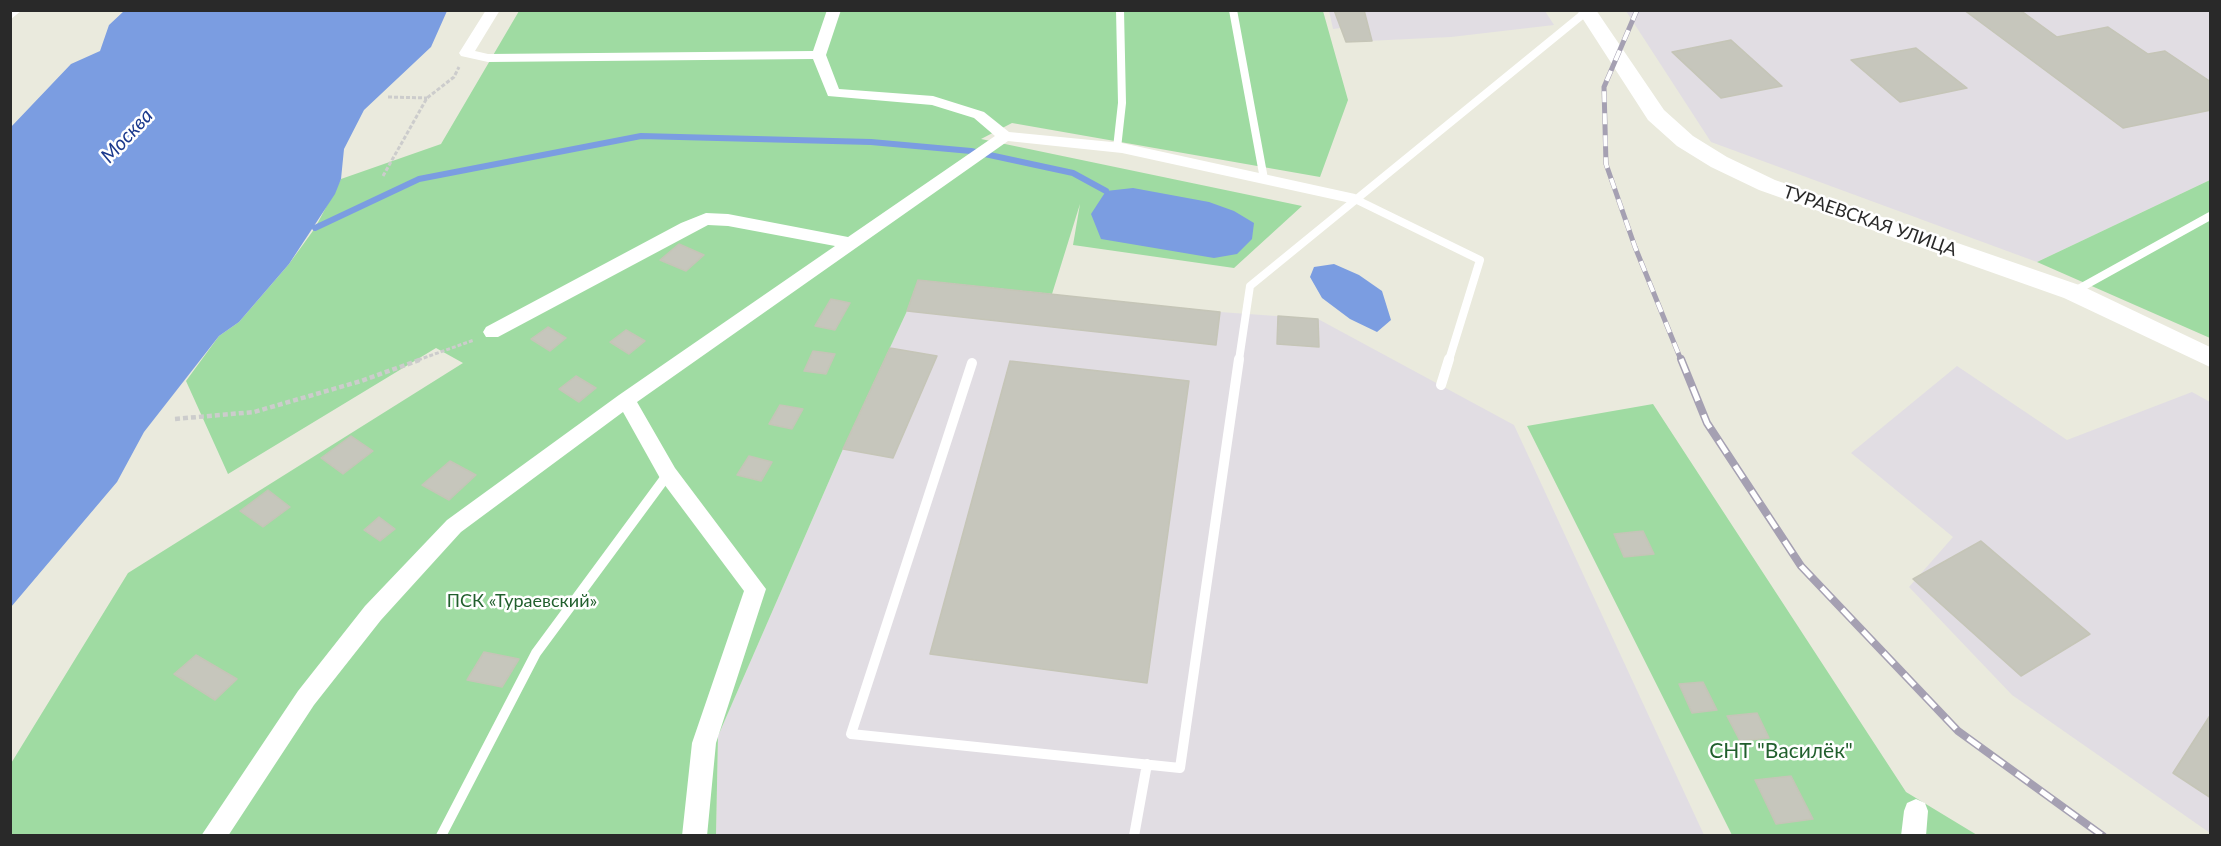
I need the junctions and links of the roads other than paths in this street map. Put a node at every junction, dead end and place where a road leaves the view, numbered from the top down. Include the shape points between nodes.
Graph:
1 (15, 10) edge
2 (492, 10) edge
3 (834, 10) edge
4 (1120, 10) edge
5 (1233, 10) edge
6 (1586, 11) edge
7 (10, 16) edge
8 (819, 55) junction
9 (1005, 136) junction
10 (1117, 148) junction
11 (1264, 179) junction
12 (1355, 199) junction
13 (2211, 216) edge
14 (851, 243) junction
15 (2073, 292) junction
16 (492, 332) road end
17 (2211, 358) edge
18 (972, 363) dead end
19 (1441, 385) dead end
20 (626, 400) junction
21 (668, 474) junction
22 (1147, 764) junction
23 (213, 836) edge
24 (441, 836) edge
25 (694, 836) edge
26 (1134, 836) edge

1 - 7 street
2 - 8 street via 466,54 488,58
3 - 8 street
4 - 10 lane via 1122,103
5 - 11 lane
6 - 12 lane
6 - 15 main road, ТУРАЕВСКАЯ УЛИЦА via 1656,115 1685,141 1719,162 1767,185
8 - 9 street via 833,93 933,101 979,115
9 - 10 street
9 - 14 street
10 - 11 street
11 - 12 street
12 - 19 lane via 1480,260
12 - 22 lane via 1250,286 1180,768
13 - 15 lane
14 - 16 street via 706,219
14 - 20 street
15 - 17 main road, ТУРАЕВСКАЯ УЛИЦА
18 - 22 lane via 851,734
20 - 21 street
20 - 23 street via 454,526 373,613 306,698
21 - 24 lane via 536,653
21 - 25 street via 756,589 704,743
22 - 26 lane

